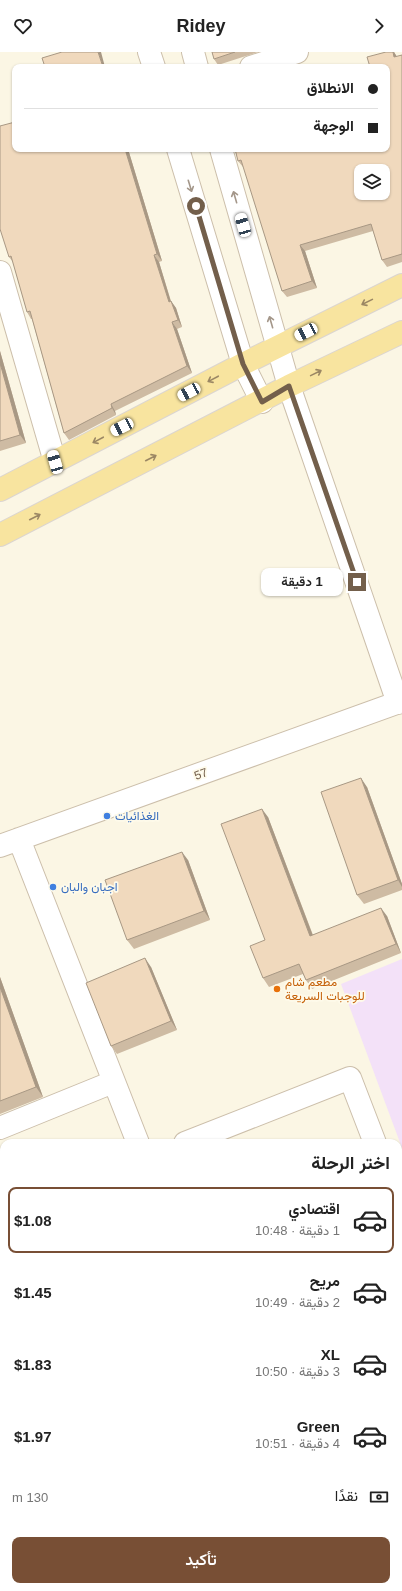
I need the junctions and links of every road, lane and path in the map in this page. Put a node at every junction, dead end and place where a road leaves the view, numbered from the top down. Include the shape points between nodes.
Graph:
1 (150, 52) edge
2 (193, 52) edge
3 (297, 52) edge
4 (153, 64) edge
5 (197, 64) edge
6 (260, 64) edge
7 (179, 152) edge
8 (222, 152) edge
9 (0, 272) edge
10 (402, 285) edge
11 (402, 332) edge
12 (278, 346) junction
13 (243, 364) junction
14 (289, 386) junction
15 (262, 402) junction
16 (55, 462) junction
17 (0, 490) edge
18 (0, 535) edge
19 (400, 702) edge
20 (10, 843) edge
21 (113, 1082) junction
22 (0, 1128) edge
23 (136, 1139) edge
24 (195, 1139) edge
25 (373, 1139) edge

1 - 4 street
2 - 5 street
3 - 6 street
7 -> 13 street
12 -> 8 street
9 - 16 street
10 -> 12 main road
14 -> 11 main road
12 - 13 main road
12 - 14 street
13 - 15 street
13 -> 16 main road
14 - 15 main road
14 - 19 street
18 -> 15 main road
16 - 17 main road
19 - 20 street, 57
20 - 21 street
21 - 22 street
21 - 23 street
24 - 25 street via 350,1078

